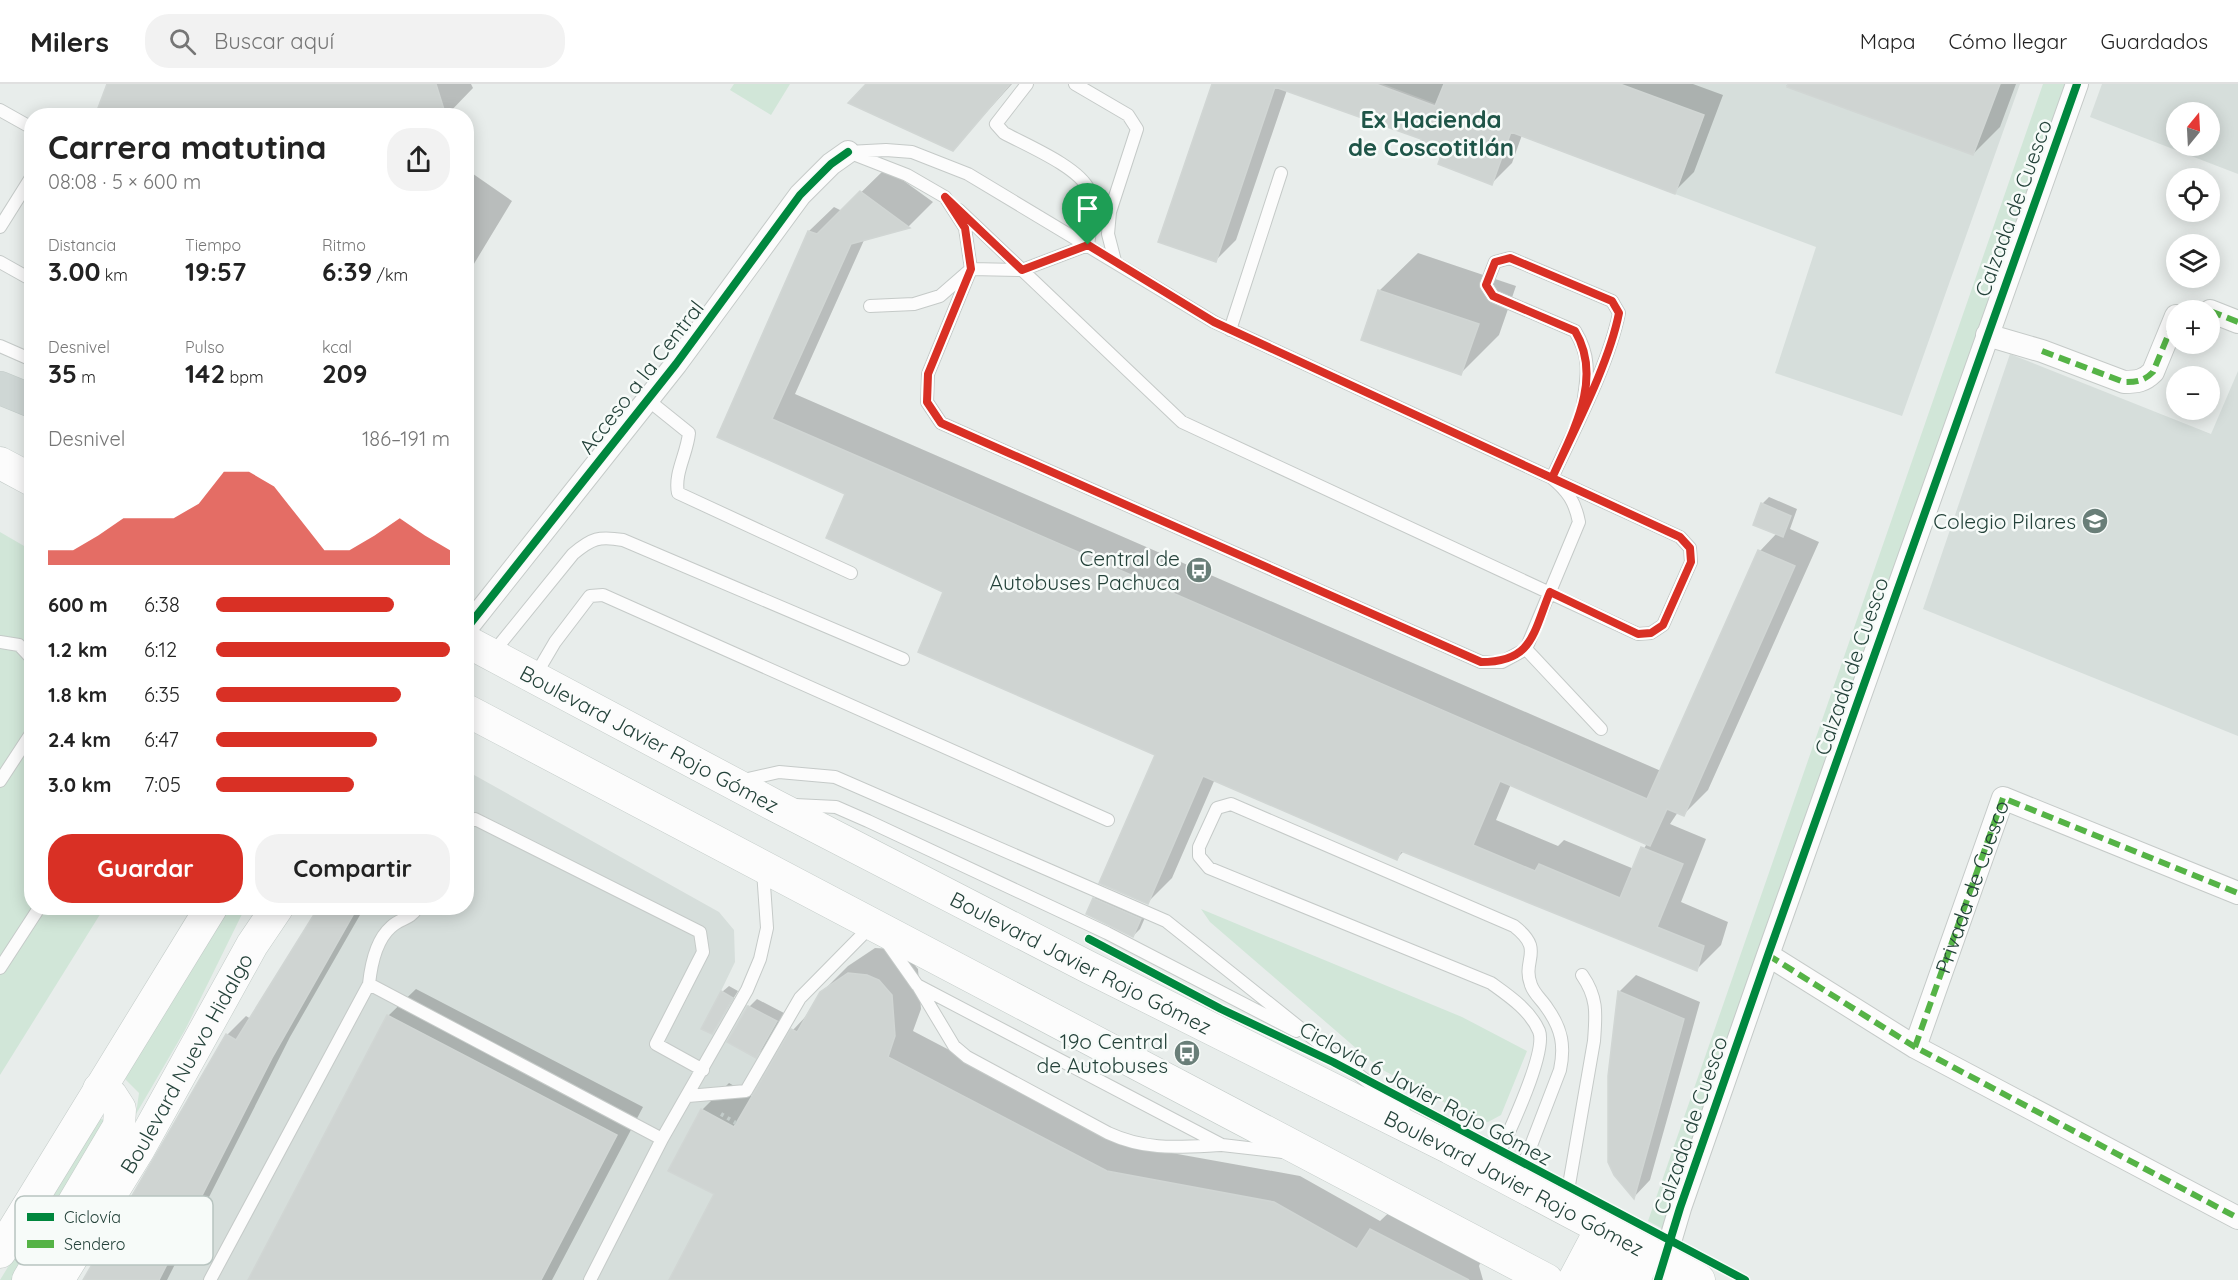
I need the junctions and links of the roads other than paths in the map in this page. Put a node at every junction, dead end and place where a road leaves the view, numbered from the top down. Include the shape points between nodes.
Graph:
1 (1027, 84) edge
2 (1075, 84) edge
3 (2077, 84) edge
4 (0, 110) edge
5 (24, 124) edge
6 (848, 152) junction
7 (1281, 173) dead end
8 (24, 189) edge
9 (945, 197) junction
10 (0, 227) edge
11 (1088, 245) junction
12 (1115, 261) junction
13 (0, 262) edge
14 (971, 269) junction
15 (1022, 270) junction
16 (24, 276) edge
17 (870, 306) dead end
18 (2220, 315) edge
19 (2238, 322) edge
20 (1230, 330) junction
21 (1987, 335) junction
22 (2166, 340) edge
23 (0, 346) edge
24 (24, 356) edge
25 (0, 382) edge
26 (0, 388) edge
27 (24, 396) edge
28 (24, 397) edge
29 (648, 400) junction
30 (1582, 411) junction
31 (0, 463) edge
32 (24, 476) edge
33 (1552, 478) junction
34 (851, 573) dead end
35 (1550, 592) junction
36 (474, 619) edge
37 (0, 642) edge
38 (479, 648) edge
39 (1526, 649) junction
40 (24, 650) edge
41 (903, 659) dead end
42 (534, 677) junction
43 (474, 714) edge
44 (1601, 729) dead end
45 (24, 744) edge
46 (0, 780) edge
47 (732, 783) junction
48 (774, 805) junction
49 (474, 819) edge
50 (1108, 820) dead end
51 (763, 867) junction
52 (2238, 893) edge
53 (35, 915) edge
54 (207, 915) edge
55 (263, 915) edge
56 (272, 915) edge
57 (413, 915) edge
58 (873, 924) junction
59 (252, 945) junction
60 (1768, 955) junction
61 (0, 969) edge
62 (1582, 975) dead end
63 (369, 984) junction
64 (917, 985) junction
65 (1321, 1044) junction
66 (1915, 1047) junction
67 (703, 1070) junction
68 (99, 1089) junction
69 (688, 1096) junction
70 (662, 1139) junction
71 (1222, 1145) junction
72 (1450, 1148) junction
73 (1311, 1155) junction
74 (1504, 1177) junction
75 (34, 1196) edge
76 (78, 1196) edge
77 (110, 1196) edge
78 (1565, 1209) junction
79 (2238, 1218) edge
80 (15, 1227) edge
81 (0, 1252) edge
82 (1638, 1257) edge
83 (37, 1265) edge
84 (67, 1265) edge
85 (28, 1280) edge
86 (58, 1280) edge
87 (210, 1280) edge
88 (590, 1280) edge
89 (1547, 1280) edge
90 (1574, 1280) edge
91 (1606, 1280) edge
92 (1699, 1280) edge

1 - 11 lane via 996,124 1004,133 1070,170 1088,189 1092,207
2 - 12 lane via 1128,115 1137,129 1110,212 1108,234
3 - 21 street, Calzada de Cuesco
4 - 5 lane
6 - 9 lane via 907,175
6 - 11 lane via 886,150 921,155 968,174
6 - 29 street, Acceso a la Central via 800,195
7 - 20 lane
8 - 10 lane
9 - 14 lane via 965,228
9 - 15 lane
11 - 12 lane
11 - 15 lane
12 - 20 lane
13 - 16 lane
14 - 15 lane
14 - 17 lane via 940,296 914,304
14 - 39 lane via 928,374 927,402 941,423 1481,662 1502,662
15 - 35 lane via 1182,422
18 - 19 street
20 - 33 lane
21 - 22 street via 2124,382 2146,379 2153,372
21 - 60 street, Calzada de Cuesco
23 - 24 lane
25 - 27 main road
26 - 28 main road
29 - 34 lane via 689,434 687,452 675,480 678,493
29 - 36 street, Acceso a la Central
30 - 30 lane via 1616,331 1616,307 1612,301 1510,258 1495,262 1486,285 1493,296 1575,331 1587,358
30 - 33 lane
31 - 32 main road
33 - 35 lane via 1568,491 1579,522
33 - 35 lane via 1680,537 1690,548 1691,562 1663,625 1651,633 1638,634
35 - 39 lane
37 - 40 lane via 19,645
38 - 41 lane via 573,554 602,537 623,540
38 - 42 main road, Boulevard Javier Rojo Gómez
39 - 44 lane
42 - 47 main road, Boulevard Javier Rojo Gómez
42 - 50 lane via 579,607 590,596 603,595
43 - 51 main road
45 - 46 lane
47 - 48 main road, Boulevard Javier Rojo Gómez
47 - 65 lane via 779,772 836,777 1075,880 1166,921
48 - 65 lane via 836,807 1107,933
48 - 72 main road, Boulevard Javier Rojo Gómez
49 - 67 lane via 700,932 703,952 656,1044
51 - 58 main road
51 - 67 lane via 767,928 760,959
52 - 66 street, Privada de Cuesco via 2003,798
53 - 61 lane
54 - 68 main road
55 - 59 main road
56 - 59 main road, Boulevard Nuevo Hidalgo
57 - 63 lane via 390,927 372,960
58 - 64 lane
58 - 69 lane via 795,1005 746,1091
58 - 73 main road
59 - 77 main road, Boulevard Nuevo Hidalgo
60 - 66 street
60 - 82 street, Calzada de Cuesco via 1680,1208
62 - 78 lane via 1593,990 1595,1023
63 - 70 lane
63 - 87 lane
64 - 71 lane
64 - 71 lane via 954,1046 967,1057 1108,1133 1131,1144 1159,1148
65 - 72 lane
66 - 79 street
67 - 69 lane
68 - 75 main road
68 - 76 main road via 111,1095 120,1109 119,1126
69 - 70 lane
70 - 88 lane
71 - 73 lane
72 - 74 main road, Boulevard Javier Rojo Gómez
73 - 89 main road
74 - 74 lane via 1560,1070 1564,1052 1561,1031 1530,982 1532,952 1527,936 1514,926 1231,804 1217,808 1199,847 1198,856 1209,868 1491,983 1530,1016 1540,1033 1537,1062
74 - 78 main road, Boulevard Javier Rojo Gómez
78 - 82 main road, Boulevard Javier Rojo Gómez
80 - 81 main road
82 - 90 main road
82 - 91 main road
82 - 92 main road, Boulevard Javier Rojo Gómez
83 - 85 main road
84 - 86 main road, Boulevard Nuevo Hidalgo

